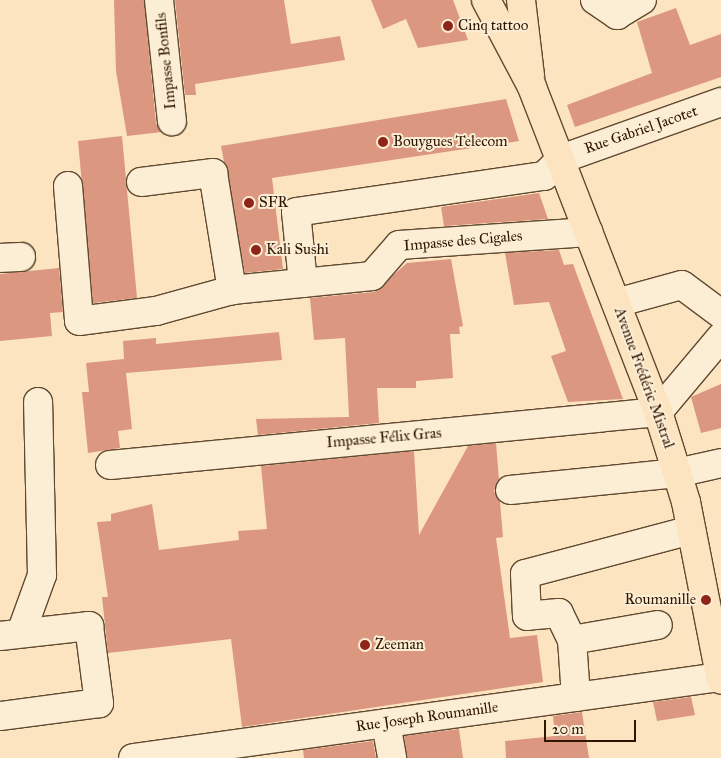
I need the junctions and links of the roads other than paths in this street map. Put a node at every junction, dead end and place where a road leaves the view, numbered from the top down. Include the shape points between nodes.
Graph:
1 (159, 0) edge
2 (486, 0) edge
3 (521, 0) edge
4 (595, 0) edge
5 (642, 0) edge
6 (532, 87) junction
7 (721, 102) edge
8 (172, 121) dead end
9 (560, 158) junction
10 (141, 182) dead end
11 (68, 186) dead end
12 (589, 232) junction
13 (304, 283) junction
14 (232, 290) junction
15 (616, 303) junction
16 (721, 314) edge
17 (721, 337) edge
18 (38, 402) dead end
19 (658, 412) junction
20 (721, 463) edge
21 (110, 465) dead end
22 (677, 473) junction
23 (510, 490) dead end
24 (691, 530) junction
25 (658, 625) dead end
26 (11, 635) edge
27 (572, 640) junction
28 (721, 679) edge
29 (576, 697) junction
30 (0, 716) edge
31 (386, 723) junction
32 (198, 754) edge
33 (133, 758) edge
34 (392, 758) edge

1 - 8 street, Impasse Bonfils
2 - 6 main road, Avenue Frédéric Mistral
3 - 6 main road, Avenue Frédéric Mistral
4 - 5 street via 617,15
6 - 9 main road, Avenue Frédéric Mistral
7 - 9 street, Rue Gabriel Jacotet
9 - 12 main road, Avenue Frédéric Mistral
9 - 13 street via 544,176 296,212
10 - 14 street via 213,173
11 - 14 street, Impasse des Cigales via 79,321 156,311
12 - 13 street, Impasse des Cigales via 399,245 372,276
12 - 15 main road, Avenue Frédéric Mistral
13 - 14 street, Impasse des Cigales
15 - 16 street via 682,285
15 - 19 main road, Avenue Frédéric Mistral
17 - 19 street
18 - 26 street via 42,575
19 - 21 street, Impasse Félix Gras
19 - 22 main road, Avenue Frédéric Mistral
20 - 22 street
22 - 23 street
22 - 24 main road, Avenue Frédéric Mistral
24 - 27 street via 526,574 527,616 559,612
24 - 28 main road, Avenue Frédéric Mistral
25 - 27 street
26 - 30 street via 89,626 99,702
27 - 29 street
28 - 29 street, Rue Joseph Roumanille
29 - 31 street, Rue Joseph Roumanille
31 - 32 street, Rue Joseph Roumanille
31 - 34 street
32 - 33 street, Rue Joseph Roumanille

